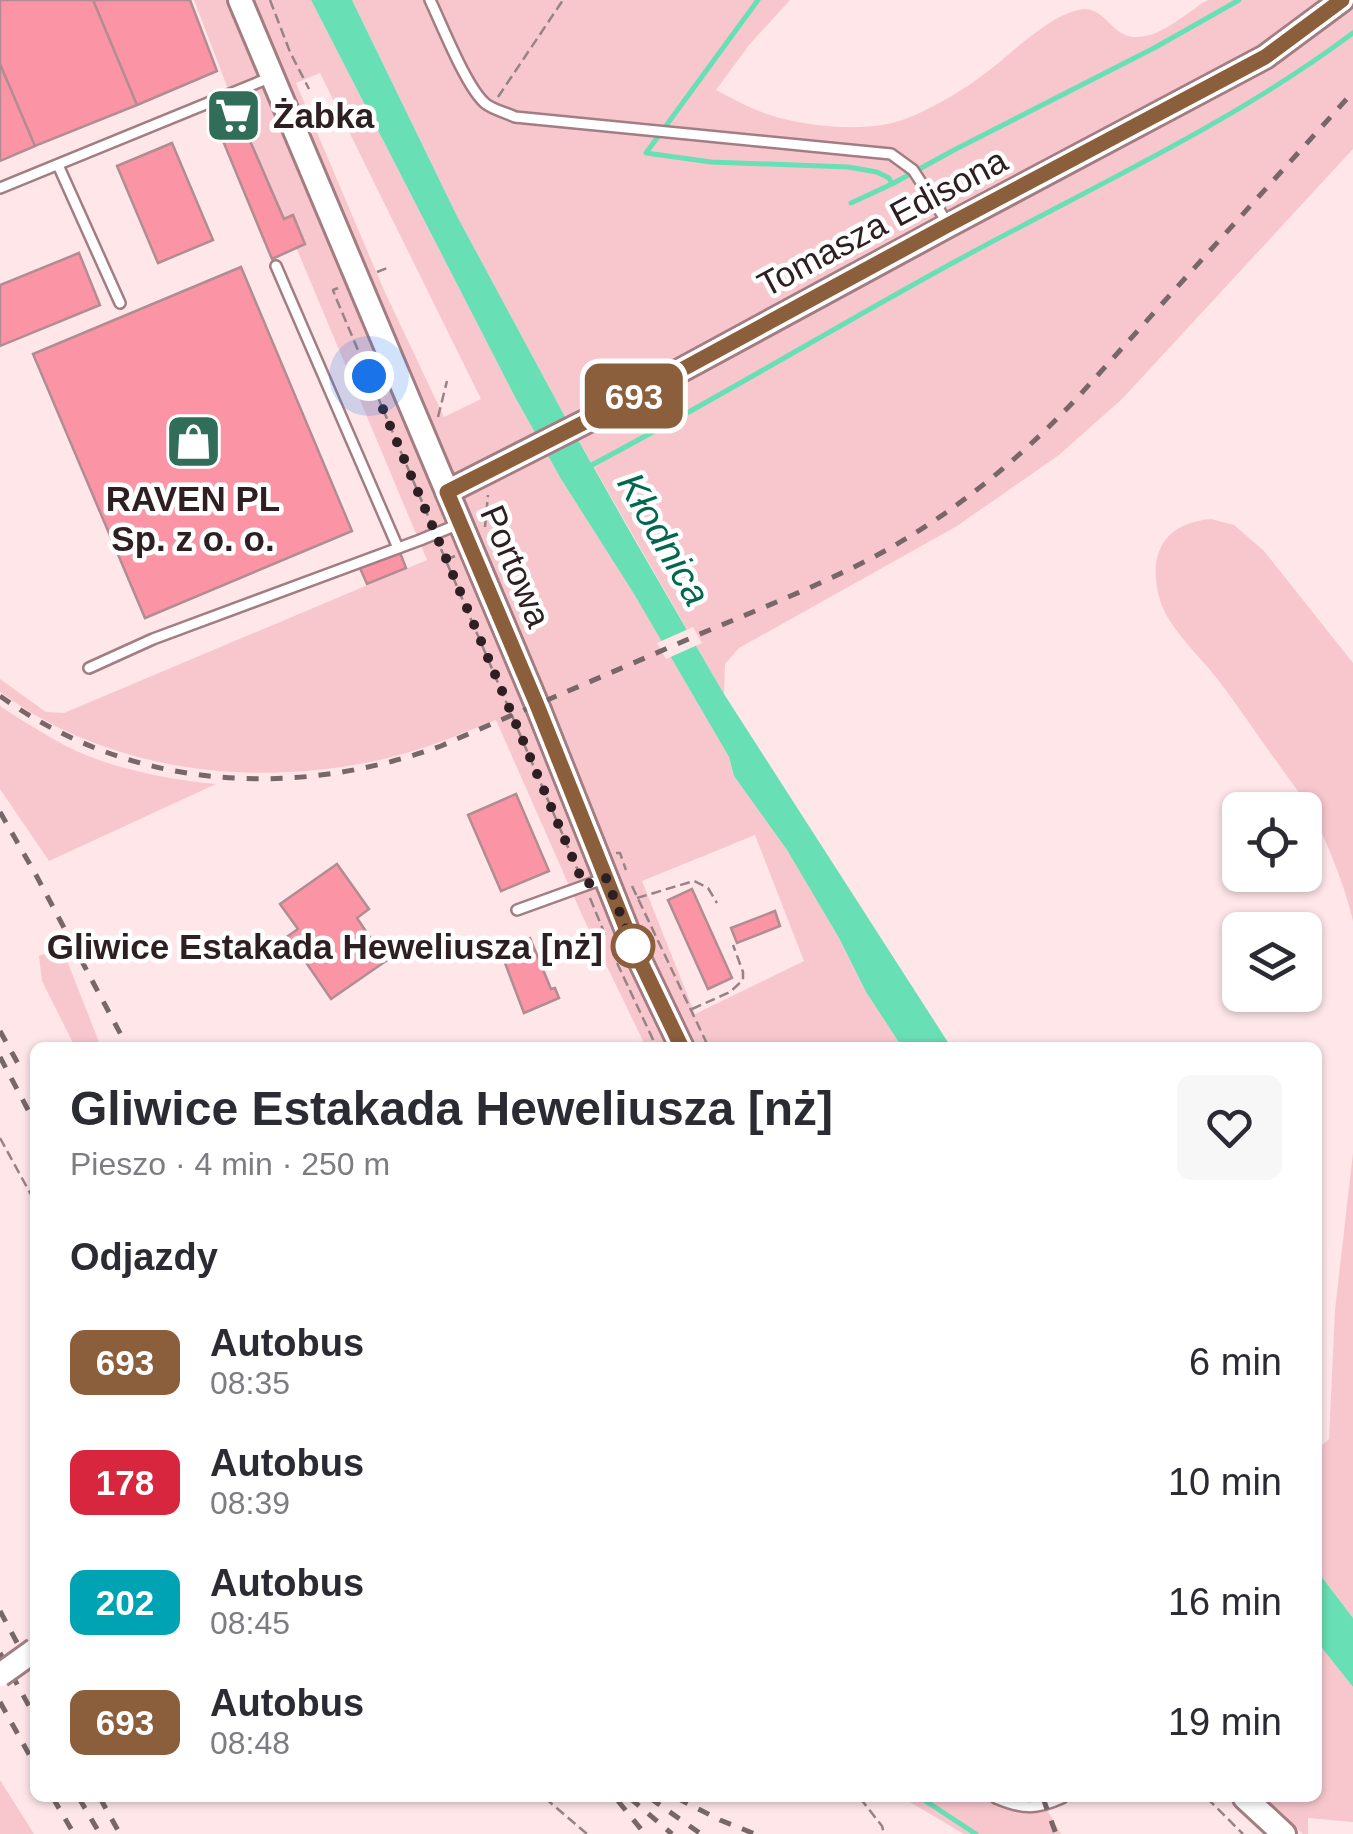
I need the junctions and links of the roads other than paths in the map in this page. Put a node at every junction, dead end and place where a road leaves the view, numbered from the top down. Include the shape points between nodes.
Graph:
1 (240, 0) edge
2 (430, 0) edge
3 (1342, 0) edge
4 (272, 77) junction
5 (58, 164) junction
6 (0, 188) edge
7 (948, 225) junction
8 (276, 266) dead end
9 (120, 303) dead end
10 (447, 492) junction
11 (460, 523) junction
12 (398, 548) junction
13 (89, 668) dead end
14 (606, 879) junction
15 (517, 910) dead end
16 (679, 1042) edge
17 (30, 1654) edge
18 (0, 1675) edge
19 (1006, 1802) edge
20 (1054, 1802) edge
21 (1249, 1802) edge
22 (1284, 1834) edge

1 - 4 street, Portowa
2 - 7 lane via 486,104 515,116 891,154 916,175
3 - 7 street, Tomasza Edisona via 1265,57
4 - 5 lane
4 - 10 street, Portowa
5 - 6 lane
5 - 9 lane
7 - 10 street, Tomasza Edisona
8 - 12 lane
10 - 11 street, Portowa
11 - 12 lane
11 - 14 street, Portowa
12 - 13 lane
14 - 15 lane
14 - 16 street, Portowa via 627,902 650,984
17 - 18 street, bridge
19 - 20 lane
21 - 22 street

